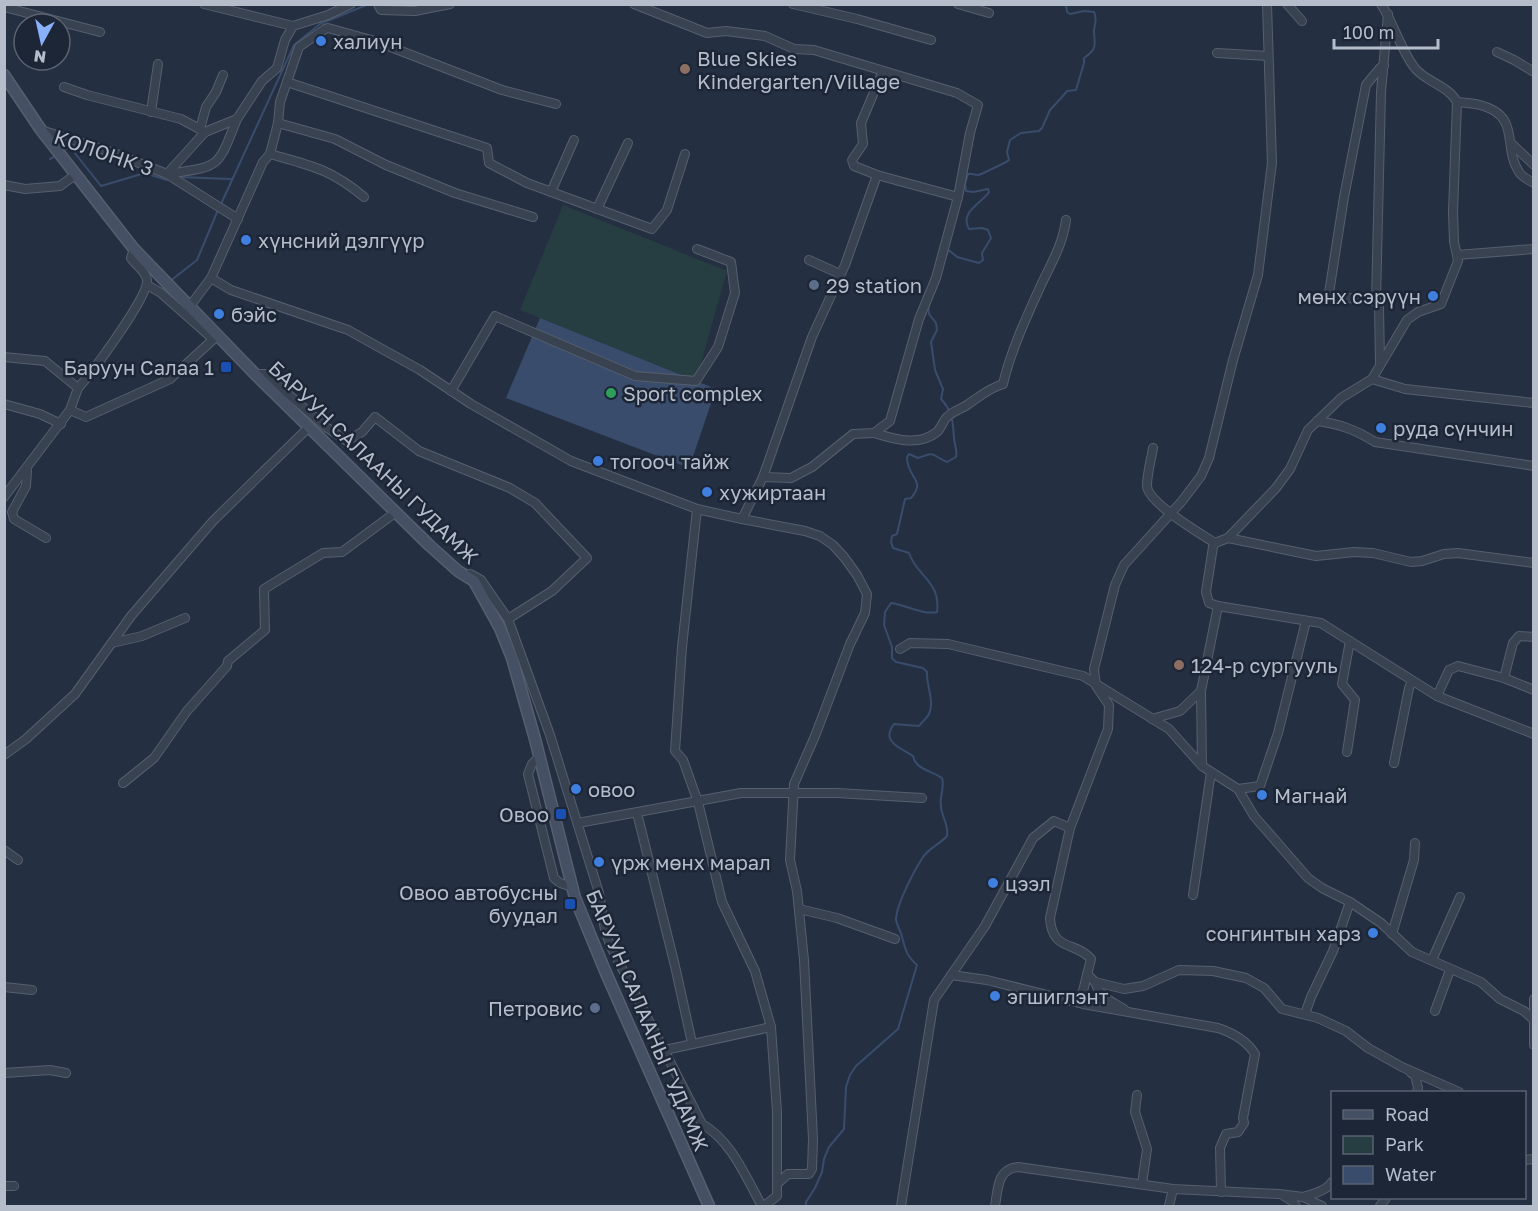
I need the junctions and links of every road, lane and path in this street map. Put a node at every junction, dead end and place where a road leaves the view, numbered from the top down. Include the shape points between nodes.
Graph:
1 (204, 4) edge
2 (351, 4) edge
3 (450, 4) edge
4 (634, 4) edge
5 (793, 4) edge
6 (958, 4) edge
7 (1267, 4) edge
8 (1287, 4) edge
9 (1381, 4) edge
10 (379, 6) edge
11 (4, 7) edge
12 (989, 13) dead end
13 (1388, 14) junction
14 (1302, 21) dead end
15 (293, 26) junction
16 (100, 32) dead end
17 (931, 40) dead end
18 (1497, 52) dead end
19 (1217, 53) dead end
20 (1268, 56) junction
21 (158, 64) dead end
22 (1384, 66) junction
23 (883, 71) junction
24 (1533, 72) edge
25 (4, 75) edge
26 (223, 75) dead end
27 (287, 82) junction
28 (64, 87) dead end
29 (1457, 102) junction
30 (556, 104) dead end
31 (151, 112) junction
32 (237, 119) junction
33 (278, 123) junction
34 (41, 130) junction
35 (203, 131) junction
36 (1510, 131) junction
37 (574, 140) dead end
38 (628, 143) dead end
39 (270, 154) junction
40 (685, 154) dead end
41 (1533, 165) edge
42 (167, 174) junction
43 (75, 175) junction
44 (877, 175) junction
45 (1533, 183) edge
46 (4, 185) edge
47 (551, 192) junction
48 (364, 197) dead end
49 (958, 197) junction
50 (597, 209) junction
51 (532, 217) dead end
52 (238, 219) junction
53 (1066, 220) dead end
54 (134, 249) junction
55 (697, 249) dead end
56 (1533, 249) edge
57 (1457, 255) junction
58 (809, 260) dead end
59 (840, 274) junction
60 (211, 278) junction
61 (147, 285) junction
62 (1376, 301) junction
63 (190, 306) junction
64 (216, 337) junction
65 (4, 357) edge
66 (1380, 364) junction
67 (255, 374) junction
68 (1372, 379) junction
69 (78, 388) junction
70 (451, 391) junction
71 (1533, 403) edge
72 (4, 404) edge
73 (70, 410) junction
74 (1317, 421) junction
75 (61, 424) junction
76 (309, 427) junction
77 (874, 433) junction
78 (1153, 448) dead end
79 (1533, 466) edge
80 (27, 469) junction
81 (763, 477) junction
82 (4, 497) edge
83 (697, 509) junction
84 (396, 512) junction
85 (1171, 514) junction
86 (742, 519) junction
87 (46, 538) dead end
88 (1228, 538) junction
89 (1215, 543) junction
90 (443, 558) junction
91 (1533, 563) edge
92 (1218, 606) junction
93 (185, 618) dead end
94 (508, 619) junction
95 (1306, 621) junction
96 (1533, 637) edge
97 (1350, 641) junction
98 (112, 643) junction
99 (900, 649) dead end
100 (1504, 678) junction
101 (1412, 681) junction
102 (1096, 686) junction
103 (1533, 690) edge
104 (1201, 691) junction
105 (1437, 696) junction
106 (1152, 719) junction
107 (1533, 734) edge
108 (1347, 752) dead end
109 (4, 755) edge
110 (540, 756) junction
111 (1394, 763) dead end
112 (1202, 766) junction
113 (1211, 772) junction
114 (123, 783) dead end
115 (1238, 789) junction
116 (795, 792) junction
117 (922, 798) dead end
118 (698, 802) junction
119 (637, 813) junction
120 (556, 817) junction
121 (540, 821) junction
122 (578, 823) junction
123 (1070, 828) junction
124 (1415, 843) dead end
125 (4, 850) edge
126 (18, 860) dead end
127 (573, 887) junction
128 (1193, 895) dead end
129 (1460, 897) dead end
130 (1350, 902) junction
131 (799, 909) junction
132 (1392, 934) junction
133 (895, 939) dead end
134 (1431, 960) junction
135 (1450, 970) junction
136 (1087, 974) junction
137 (951, 975) junction
138 (1095, 982) junction
139 (4, 987) edge
140 (32, 990) dead end
141 (1533, 999) edge
142 (1080, 1003) junction
143 (1127, 1011) junction
144 (1435, 1011) dead end
145 (1305, 1014) junction
146 (1533, 1020) edge
147 (771, 1027) junction
148 (692, 1043) junction
149 (1533, 1045) edge
150 (664, 1050) junction
151 (1402, 1067) junction
152 (4, 1073) edge
153 (66, 1073) dead end
154 (1417, 1091) edge
155 (1457, 1091) edge
156 (1137, 1095) dead end
157 (777, 1184) junction
158 (1142, 1184) junction
159 (1331, 1184) edge
160 (1173, 1189) junction
161 (1221, 1192) junction
162 (1279, 1194) junction
163 (1303, 1197) junction
164 (709, 1206) edge
165 (763, 1206) edge
166 (901, 1206) edge
167 (995, 1206) edge
168 (1169, 1206) edge
169 (1296, 1206) edge
170 (1322, 1206) edge

1 - 15 street
2 - 15 street
3 - 10 street via 415,11 381,10
4 - 23 street via 707,33 765,36 794,49 814,50
5 - 17 street
6 - 12 street
7 - 20 street
8 - 14 street
9 - 13 street
11 - 16 street
13 - 22 street
13 - 29 street via 1414,68 1452,94
15 - 32 street via 277,68 262,81
18 - 24 street
19 - 20 street
20 - 85 street via 1272,163 1258,275 1209,458 1201,476
21 - 31 street
22 - 62 street
22 - 62 street via 1366,85 1329,293
23 - 44 street via 861,123 863,144 852,160 854,166
23 - 49 street via 957,93 978,105
25 - 34 main road, БАРУУН САЛААНЫ ГУДАМЖ
26 - 35 street via 206,107
27 - 30 street via 299,47 328,28 375,41 502,90
27 - 33 street
27 - 47 street via 487,148 489,163
28 - 31 street
29 - 36 street via 1480,105 1498,113
29 - 57 street via 1453,212
31 - 35 street via 181,119
32 - 35 street
32 - 42 street via 222,157 213,165
33 - 39 street
33 - 51 street via 334,139 455,193
34 - 42 street, КОЛОНК 3
34 - 43 main road, БАРУУН САЛААНЫ ГУДАМЖ
35 - 42 street
36 - 41 street via 1512,144
36 - 45 street via 1514,162 1520,175
37 - 47 street
38 - 50 street
39 - 48 street via 324,170
39 - 52 street
40 - 50 street via 667,210 652,229
42 - 52 street, КОЛОНК 3
43 - 46 street via 60,186 25,189
43 - 54 main road, БАРУУН САЛААНЫ ГУДАМЖ
44 - 49 street
44 - 59 street
47 - 50 street
49 - 77 street via 890,421
52 - 60 street
53 - 77 street via 1064,237 1033,302 1003,384 948,416 936,432 910,441
54 - 61 street via 131,258 146,275
54 - 63 main road, БАРУУН САЛААНЫ ГУДАМЖ
55 - 70 street via 731,262 735,293 718,347 696,381 635,376 495,316
56 - 57 street
57 - 66 street via 1441,304 1407,320
58 - 59 street
59 - 81 street via 812,337
60 - 63 street
60 - 70 street via 231,290 348,330
61 - 64 street
61 - 69 street
62 - 66 street
63 - 64 main road, БАРУУН САЛААНЫ ГУДАМЖ
64 - 67 main road, БАРУУН САЛААНЫ ГУДАМЖ
64 - 73 street via 170,379 86,417
65 - 69 street via 45,361
66 - 68 street
67 - 76 main road, БАРУУН САЛААНЫ ГУДАМЖ
67 - 94 street via 265,374 346,441 362,432 375,417 419,451 510,488 535,503 587,558 552,591
68 - 71 street via 1405,389
68 - 74 street via 1341,398
69 - 73 street
70 - 83 street via 571,461
72 - 75 street
73 - 75 street
74 - 79 street via 1340,423 1375,442
74 - 88 street via 1276,488
75 - 80 street
76 - 84 main road, БАРУУН САЛААНЫ ГУДАМЖ
76 - 98 street via 213,521
77 - 81 street via 853,435 791,478
78 - 85 street via 1147,487 1149,494
80 - 82 street
80 - 87 street via 26,486 12,512 14,519
81 - 86 street
83 - 86 street
83 - 118 street via 675,752 683,760
84 - 90 main road, БАРУУН САЛААНЫ ГУДАМЖ
84 - 114 street via 342,552 323,553 264,590 265,630 228,661 154,758
85 - 89 street
85 - 102 street via 1118,576 1095,669
86 - 116 street via 820,536 844,556 867,594 865,613 794,784
88 - 89 street
88 - 91 street via 1316,556 1373,553 1411,562 1458,553
89 - 92 street via 1206,592 1209,603
90 - 94 street via 481,580
90 - 110 main road, БАРУУН САЛААНЫ ГУДАМЖ via 474,581 500,628
92 - 95 street
92 - 104 street
93 - 98 street via 142,636
94 - 122 street
95 - 97 street via 1321,623
95 - 115 street via 1278,733 1260,786
96 - 100 street via 1519,636 1513,643
97 - 101 street
97 - 108 street via 1342,684 1355,700
98 - 109 street via 75,694
99 - 102 street via 910,643 948,644 1083,676
100 - 103 street
100 - 105 street via 1458,666 1449,670
101 - 105 street
101 - 111 street
102 - 106 street
102 - 123 street via 1108,705 1108,729
104 - 106 street via 1180,711
104 - 112 street
105 - 107 street
106 - 112 street via 1169,729
110 - 120 main road, БАРУУН САЛААНЫ ГУДАМЖ
110 - 121 street via 528,774
112 - 113 street
113 - 115 street
113 - 128 street
115 - 130 street via 1254,816 1308,878
116 - 117 street
116 - 118 street via 741,793
116 - 131 street via 790,860
118 - 119 street
118 - 147 street via 722,902 755,971
119 - 122 street
119 - 148 street
120 - 121 street
120 - 127 main road, БАРУУН САЛААНЫ ГУДАМЖ
121 - 127 street via 554,878
122 - 150 street via 610,945
123 - 136 street via 1050,918 1051,930 1067,946 1088,954 1091,959
123 - 137 street via 1054,821 1033,838 985,926
124 - 132 street via 1414,860
125 - 126 street
127 - 164 main road, БАРУУН САЛААНЫ ГУДАМЖ via 607,976
129 - 134 street
130 - 132 street
130 - 145 street
131 - 133 street
131 - 157 street via 812,1168 809,1174 788,1174
132 - 134 street via 1412,952
134 - 135 street
135 - 144 street
135 - 146 street via 1481,982
136 - 138 street
136 - 142 street
137 - 142 street
137 - 166 street via 934,1000
138 - 143 street via 1106,998
138 - 145 street via 1124,989 1143,986 1179,970 1213,971 1246,978 1264,988 1282,1009
139 - 140 street
141 - 146 street
142 - 143 street
143 - 161 street via 1218,1028 1246,1042 1256,1054 1244,1123 1238,1132 1226,1134 1222,1142
145 - 151 street via 1346,1031
146 - 149 street
147 - 148 street
147 - 157 street
148 - 150 street
150 - 165 street via 702,1124 726,1144
151 - 154 street via 1415,1075
151 - 155 street
152 - 153 street
156 - 158 street via 1135,1112 1147,1149
157 - 165 street via 777,1196
158 - 160 street
158 - 167 street via 1012,1167 1002,1174
159 - 163 street
160 - 161 street
160 - 168 street
161 - 162 street
162 - 163 street
162 - 169 street
163 - 170 street

